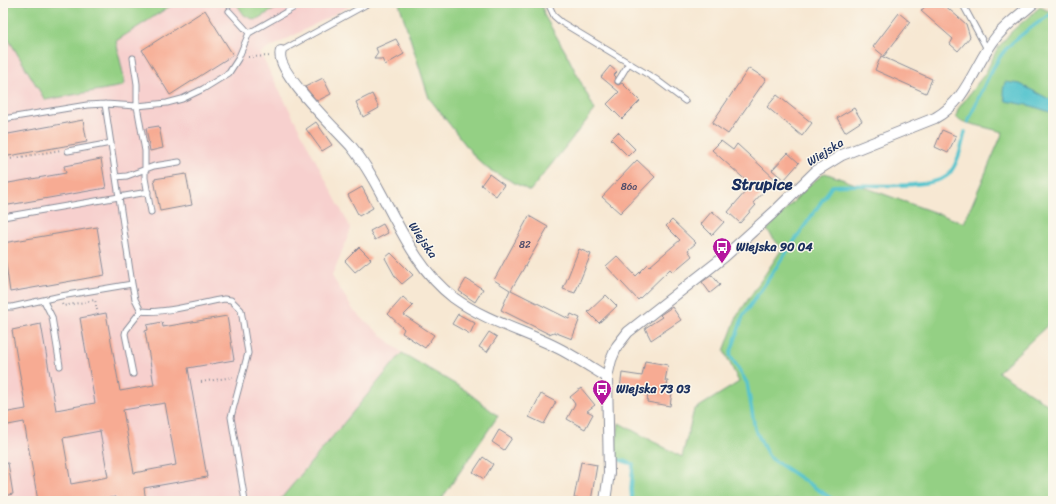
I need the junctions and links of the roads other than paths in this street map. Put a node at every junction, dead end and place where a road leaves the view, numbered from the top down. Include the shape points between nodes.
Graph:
1 (302, 3) edge
2 (369, 3) edge
3 (548, 3) edge
4 (962, 3) edge
5 (1034, 3) edge
6 (229, 11) dead end
7 (249, 33) junction
8 (988, 51) junction
9 (280, 54) joint
10 (133, 58) dead end
11 (629, 63) junction
12 (618, 81) dead end
13 (685, 101) dead end
14 (105, 104) junction
15 (137, 106) junction
16 (3, 119) edge
17 (111, 143) junction
18 (68, 151) road end
19 (179, 162) dead end
20 (145, 168) junction
21 (116, 177) junction
22 (148, 192) junction
23 (119, 198) junction
24 (152, 212) dead end
25 (3, 217) edge
26 (132, 284) junction
27 (44, 302) junction
28 (3, 307) edge
29 (140, 311) junction
30 (60, 366) dead end
31 (133, 374) dead end
32 (607, 377) junction
33 (245, 501) edge
34 (605, 501) edge

1 - 7 lane
2 - 9 lane
3 - 11 lane via 554,16 561,22
4 - 8 lane
5 - 8 street, Wiejska via 998,36
6 - 7 lane
7 - 15 lane via 229,73 182,99
8 - 32 street, Wiejska via 958,100 948,110 935,118 842,154 816,171 724,257 628,332 617,346
9 - 32 street, Wiejska via 288,74 310,103 334,126 355,152 414,250 442,288 470,307 554,346
10 - 15 lane
11 - 12 lane
11 - 13 lane
14 - 15 lane
14 - 16 lane
14 - 17 lane
15 - 20 lane via 145,151
17 - 18 lane
17 - 21 lane
19 - 20 lane
20 - 21 lane via 127,176
20 - 22 lane
21 - 23 lane
22 - 23 lane
22 - 24 lane
23 - 25 lane
23 - 26 lane
26 - 27 lane via 61,296
26 - 29 lane
27 - 28 lane
27 - 30 lane via 52,316
29 - 31 lane via 125,334
29 - 33 lane via 148,312 224,299 231,300 241,310 248,353 231,417
32 - 34 street, Wiejska via 609,473

